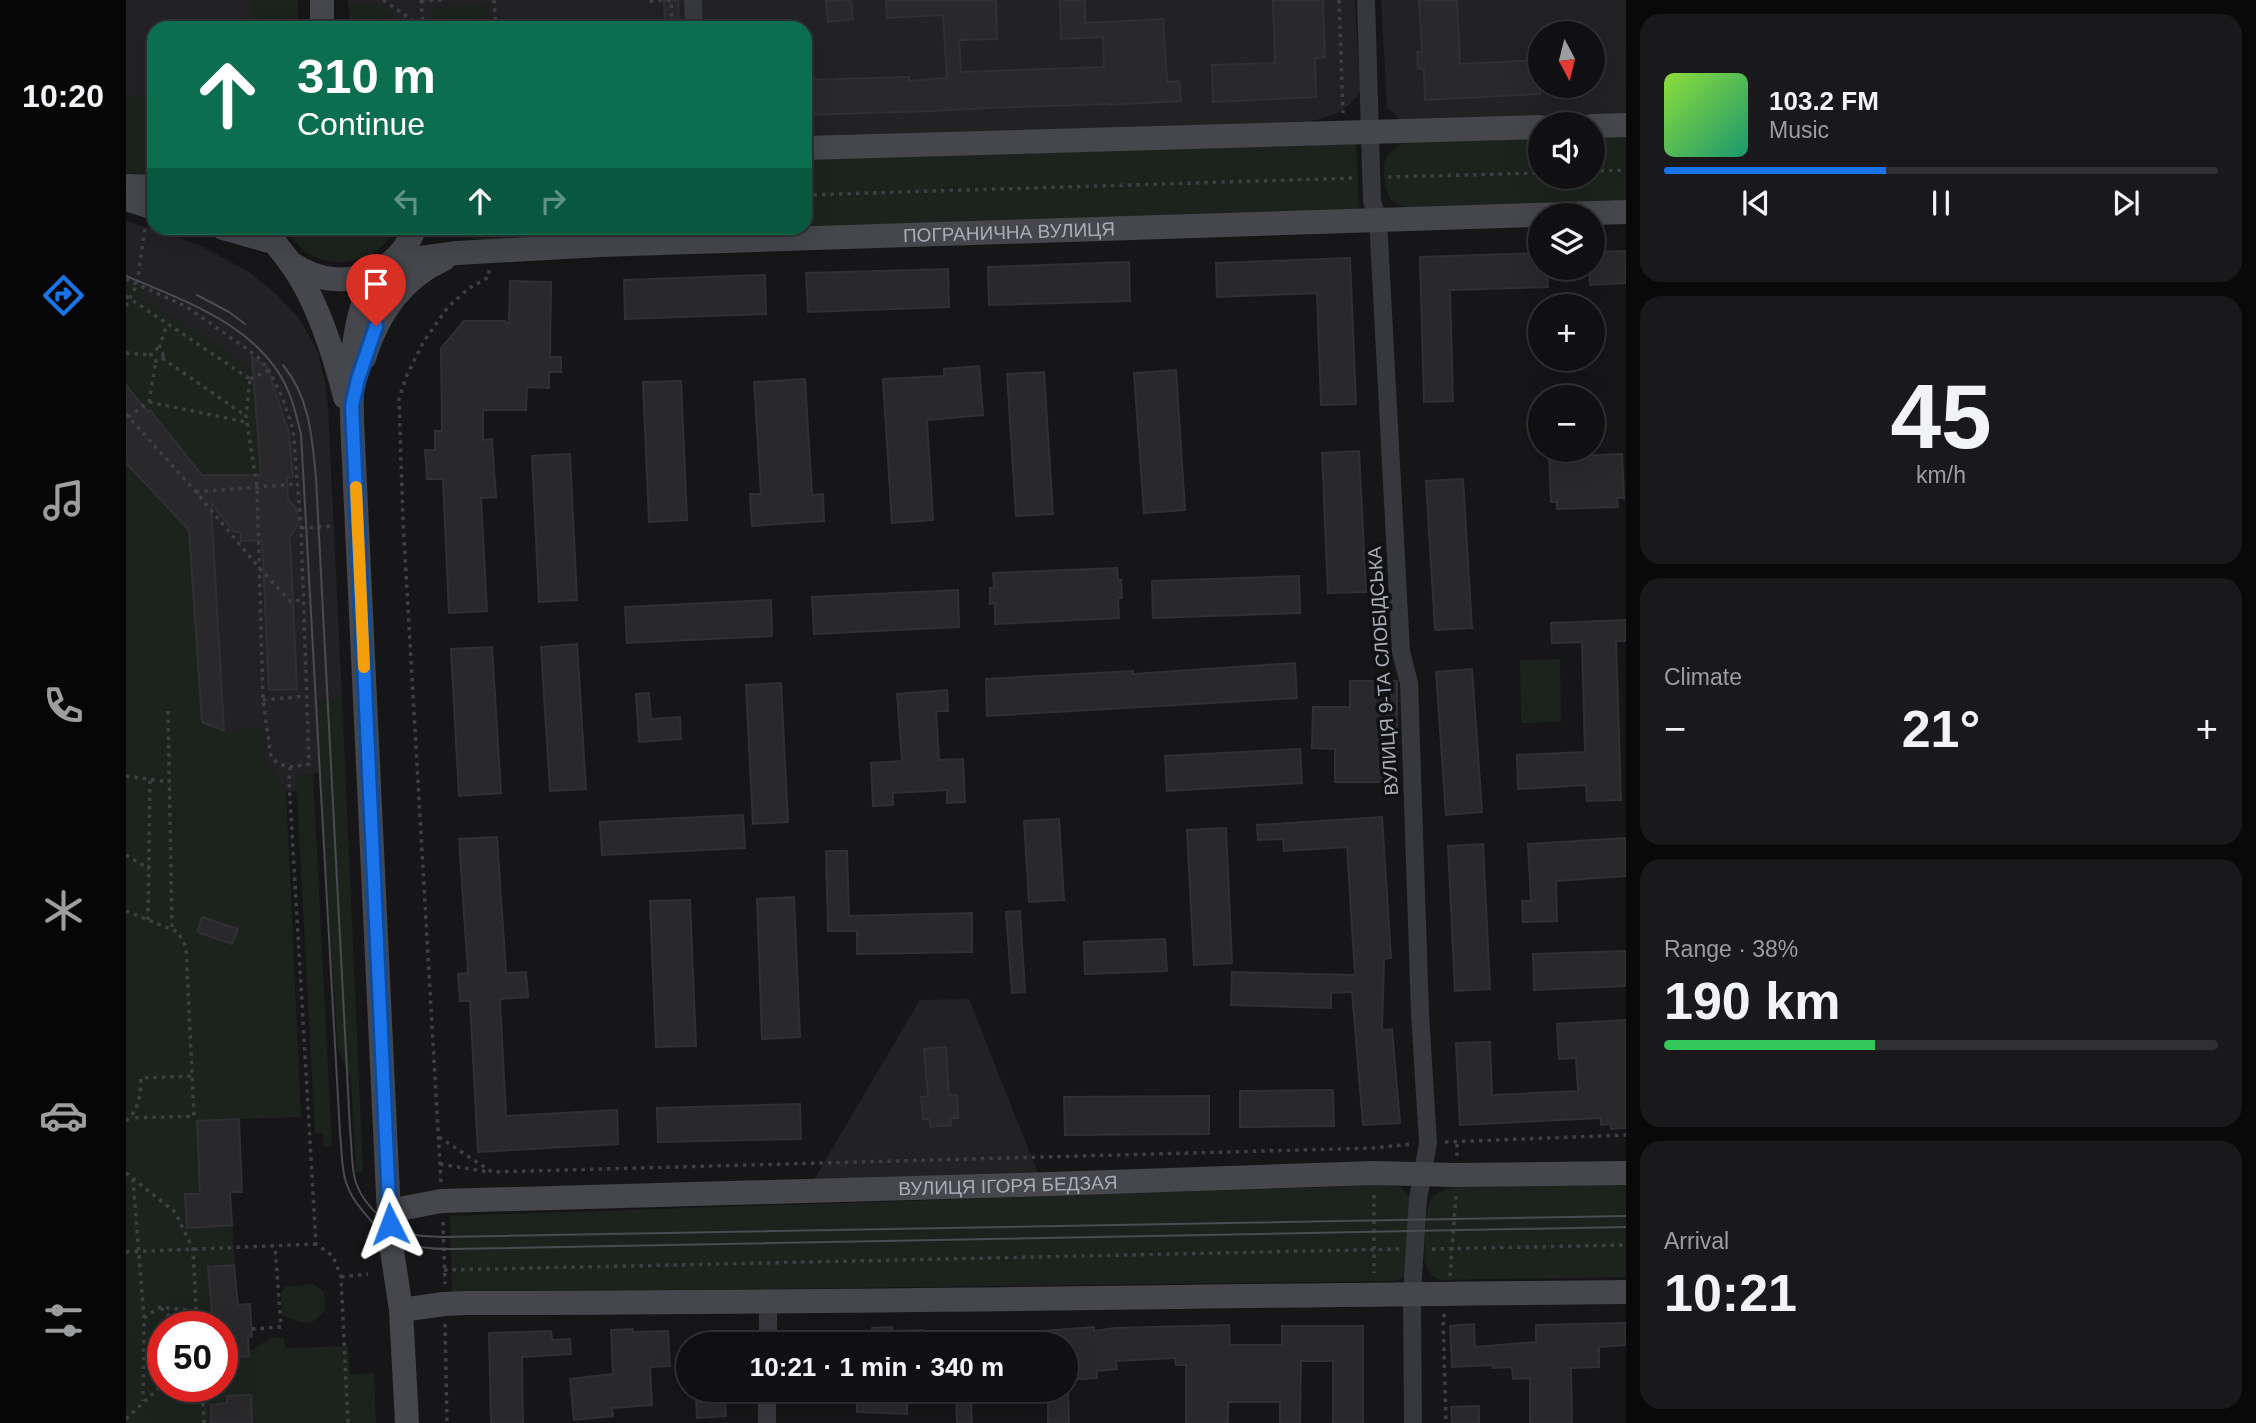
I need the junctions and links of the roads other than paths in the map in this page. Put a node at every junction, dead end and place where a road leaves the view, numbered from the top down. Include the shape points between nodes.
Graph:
1 (694, 0) edge
2 (1366, 0) edge
3 (694, 21) edge
4 (1626, 125) edge
5 (1605, 126) edge
6 (1528, 127) edge
7 (1370, 131) junction
8 (812, 148) edge
9 (126, 186) edge
10 (147, 187) edge
11 (126, 199) edge
12 (1626, 212) edge
13 (147, 215) edge
14 (1378, 219) junction
15 (270, 235) edge
16 (412, 235) edge
17 (457, 253) junction
18 (291, 263) junction
19 (386, 266) junction
20 (352, 406) junction
21 (353, 432) junction
22 (1626, 1172) edge
23 (1423, 1175) junction
24 (389, 1211) junction
25 (1626, 1292) edge
26 (1412, 1293) junction
27 (768, 1303) junction
28 (401, 1310) junction
29 (768, 1332) edge
30 (767, 1402) edge
31 (407, 1423) edge
32 (767, 1423) edge
33 (1413, 1423) edge

1 - 3 street
2 - 7 street, ВУЛИЦЯ 9-ТА СЛОБІДСЬКА
4 - 5 main road
6 - 7 main road
7 - 8 main road
7 - 14 street, ВУЛИЦЯ 9-ТА СЛОБІДСЬКА via 1372,201
9 - 10 main road
11 - 13 main road
12 - 14 main road, ПОГРАНИЧНА ВУЛИЦЯ
14 - 17 main road, ПОГРАНИЧНА ВУЛИЦЯ
14 - 23 street, ВУЛИЦЯ 9-ТА СЛОБІДСЬКА via 1401,652 1409,683 1428,1143
15 - 18 main road
16 - 19 main road
17 - 19 main road, ПОГРАНИЧНА ВУЛИЦЯ
17 - 20 main road via 409,281 390,302 366,352
18 - 19 main road, ПОГРАНИЧНА ВУЛИЦЯ via 328,279 355,279
18 - 21 main road via 329,345
19 - 20 main road via 370,288 358,327
20 - 21 main road
21 - 24 main road
22 - 23 main road, ВУЛИЦЯ ІГОРЯ БЕДЗАЯ
23 - 24 main road, ВУЛИЦЯ ІГОРЯ БЕДЗАЯ via 1360,1173 441,1201
23 - 26 street, ВУЛИЦЯ 9-ТА СЛОБІДСЬКА
24 - 28 main road
25 - 26 main road
26 - 27 main road
26 - 33 street, ВУЛИЦЯ 9-ТА СЛОБІДСЬКА
27 - 28 main road via 467,1303
27 - 29 street
28 - 31 main road
30 - 32 street

